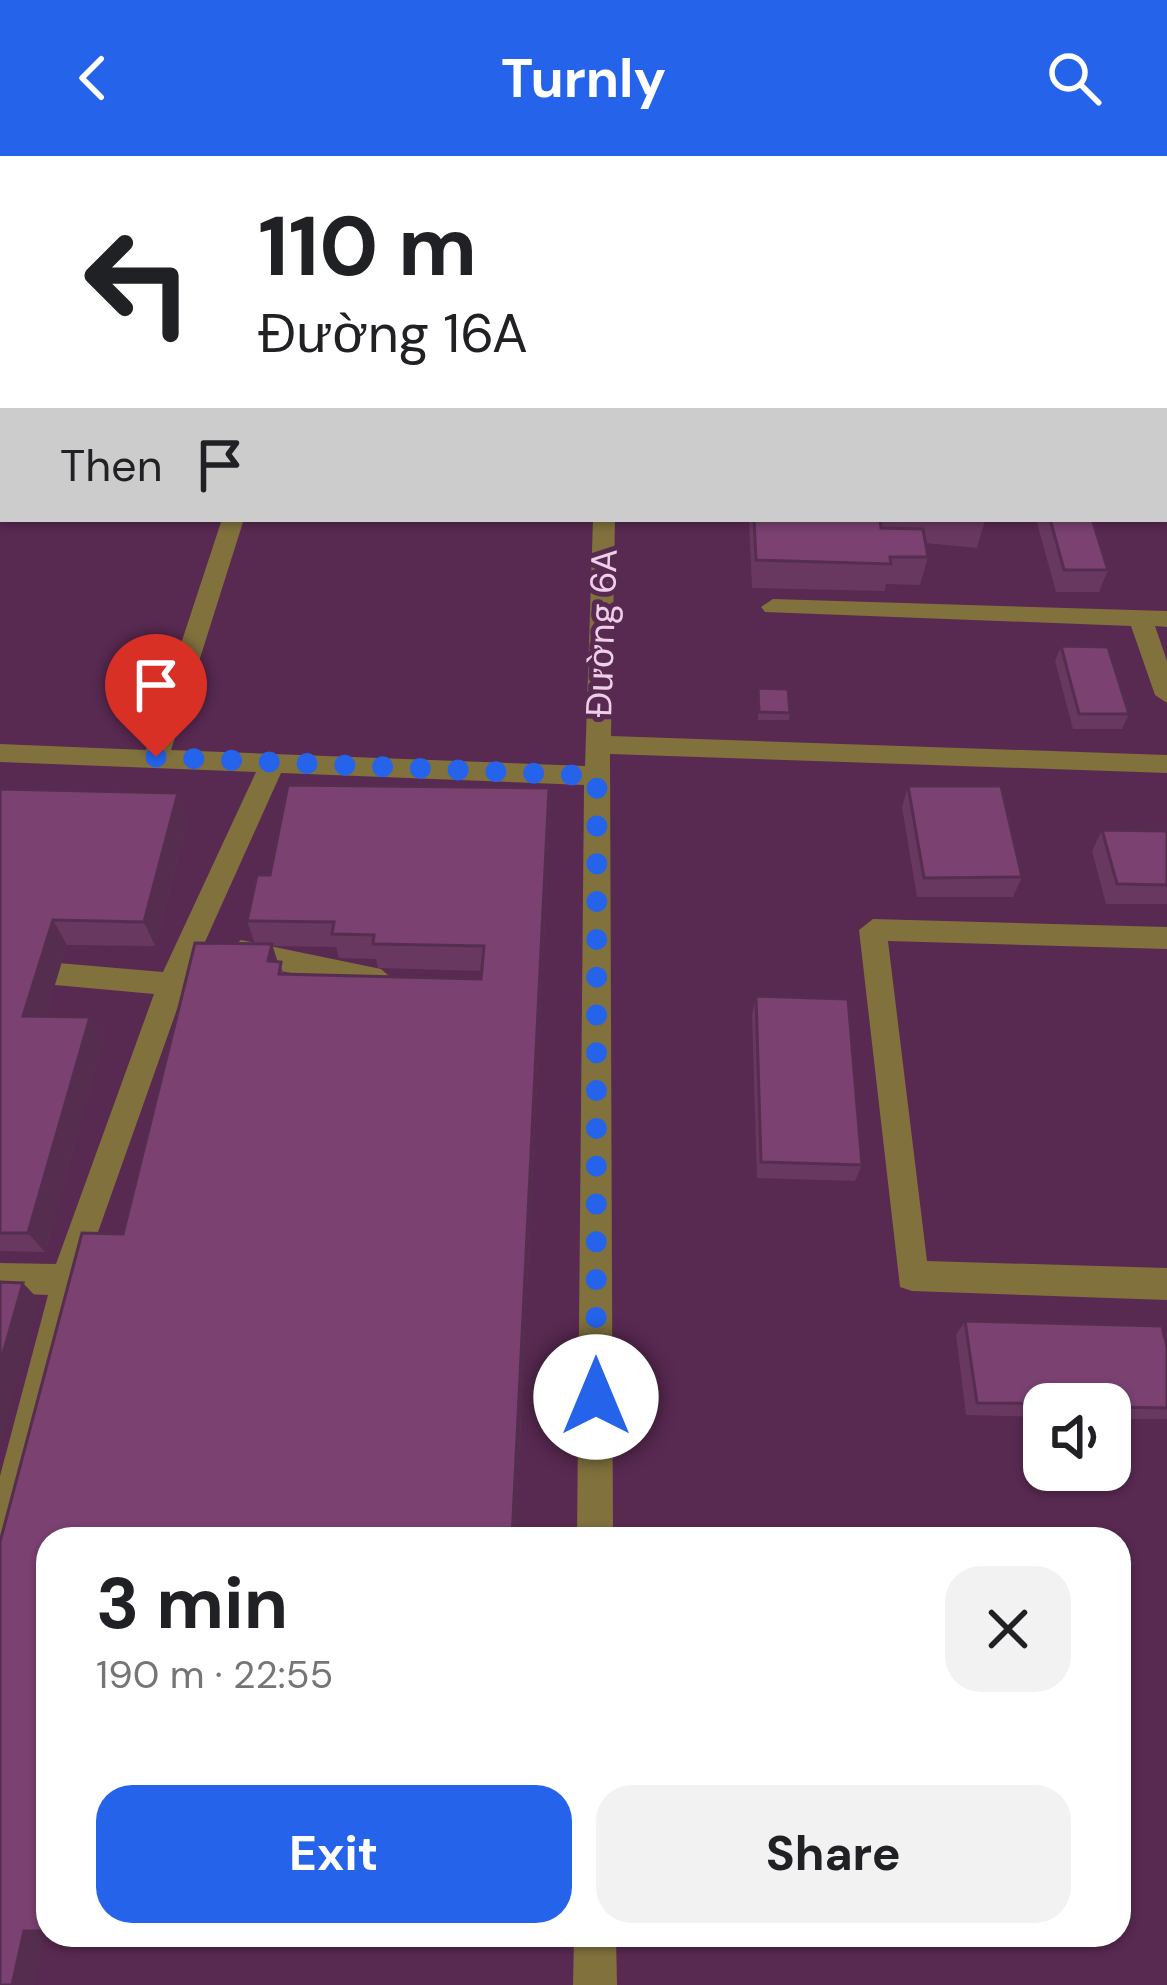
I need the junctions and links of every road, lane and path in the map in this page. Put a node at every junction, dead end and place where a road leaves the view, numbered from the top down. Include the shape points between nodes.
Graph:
1 (232, 522) edge
2 (604, 522) edge
3 (773, 607) dead end
4 (1141, 618) junction
5 (1167, 619) edge
6 (1167, 695) edge
7 (0, 753) edge
8 (156, 757) junction
9 (597, 761) junction
10 (274, 763) junction
11 (1167, 764) edge
12 (1167, 938) edge
13 (194, 943) junction
14 (0, 969) edge
15 (421, 983) edge
16 (172, 984) junction
17 (0, 1278) edge
18 (67, 1280) junction
19 (1167, 1284) edge
20 (595, 1527) edge
21 (0, 1547) edge
22 (595, 1947) edge
23 (595, 1985) edge

1 - 8 street
2 - 9 street, Đường 6A
3 - 4 street
4 - 5 street
4 - 6 street
7 - 8 street
8 - 10 street
9 - 10 street
9 - 11 street
9 - 20 street, Đường 6A
10 - 13 street
12 - 19 street via 873,930 912,1276
13 - 15 street via 352,978
13 - 16 street
14 - 16 street
16 - 18 street
17 - 18 street
18 - 21 street
22 - 23 street

